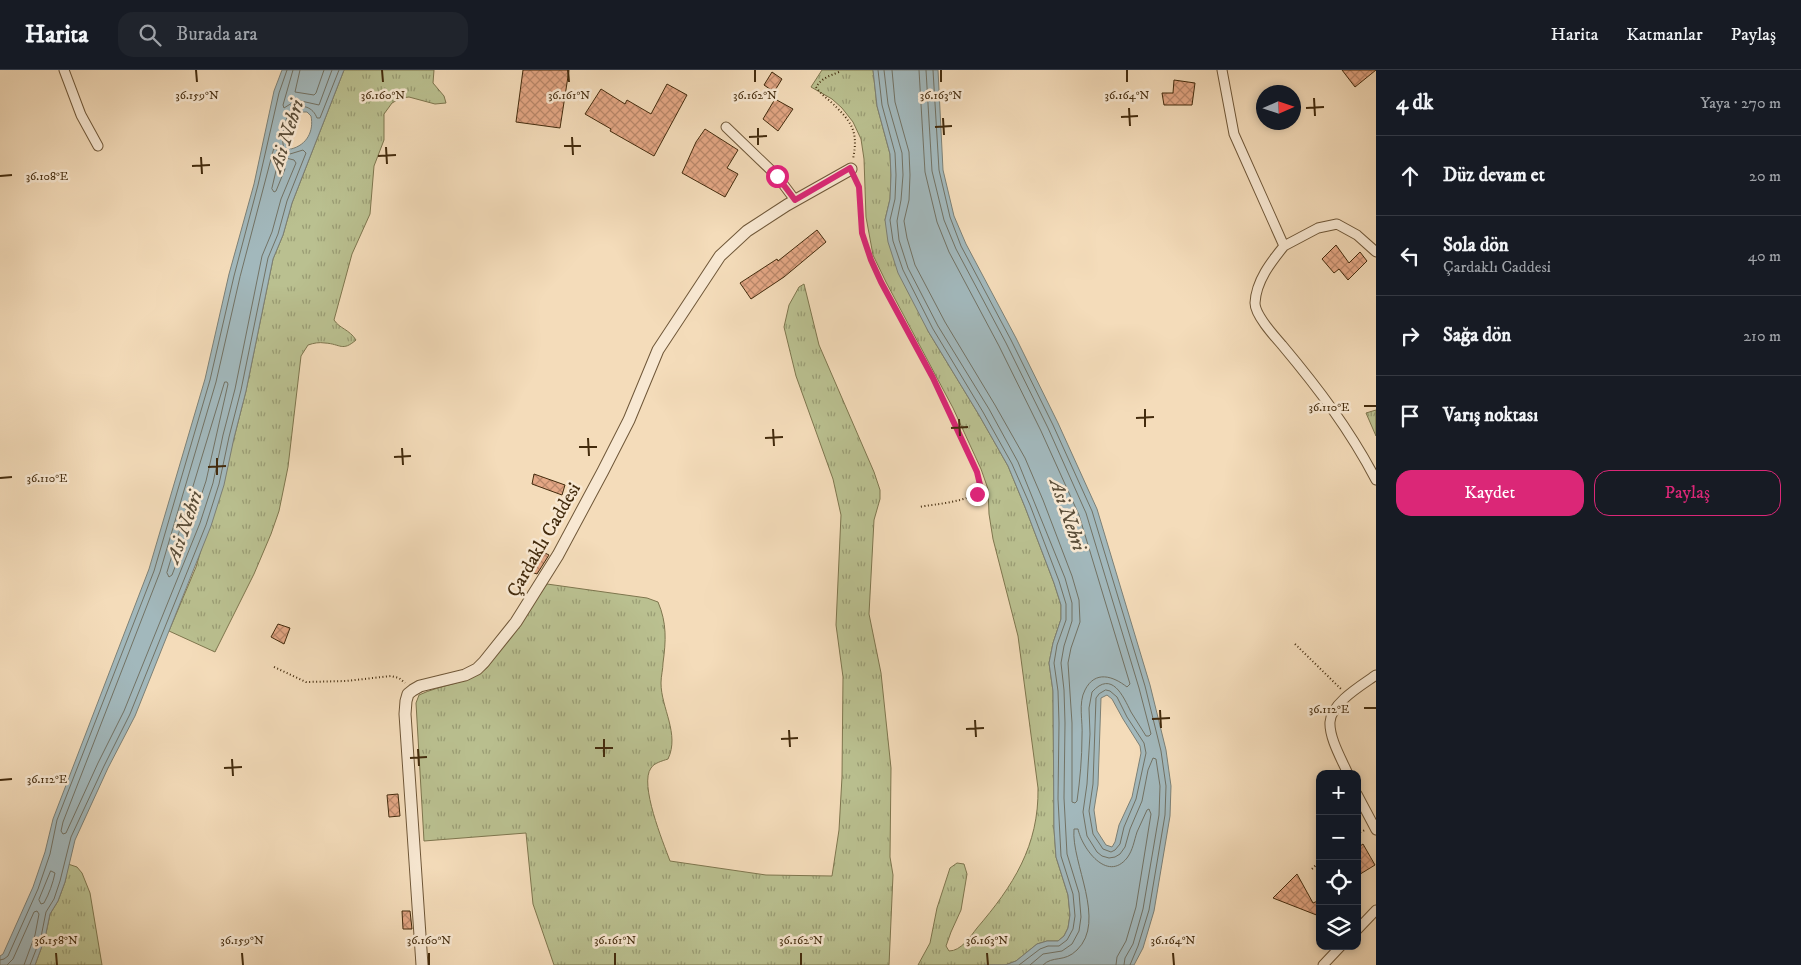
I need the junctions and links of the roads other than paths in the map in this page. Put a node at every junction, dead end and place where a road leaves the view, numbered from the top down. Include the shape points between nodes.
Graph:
1 (64, 70) edge
2 (1222, 70) edge
3 (726, 127) dead end
4 (98, 146) dead end
5 (850, 168) road end
6 (795, 200) junction
7 (1284, 246) junction
8 (1376, 252) edge
9 (1376, 480) edge
10 (1376, 675) edge
11 (1346, 770) edge
12 (1361, 802) edge
13 (1376, 830) edge
14 (1376, 910) edge
15 (1361, 926) edge
16 (1337, 950) edge
17 (422, 965) edge
18 (1323, 965) edge

1 - 4 street
2 - 7 street via 1234,134
3 - 6 street via 777,176
5 - 6 street, Çardaklı Caddesi
6 - 17 street, Çardaklı Caddesi via 747,231 720,256 658,350 629,420 544,580 516,622 477,669 420,686 408,694 405,714
7 - 8 street via 1318,228 1337,224
7 - 9 street via 1259,283 1255,305 1266,325 1338,414
10 - 11 street via 1347,695 1330,721 1334,742
12 - 13 street
14 - 15 street
16 - 18 street

